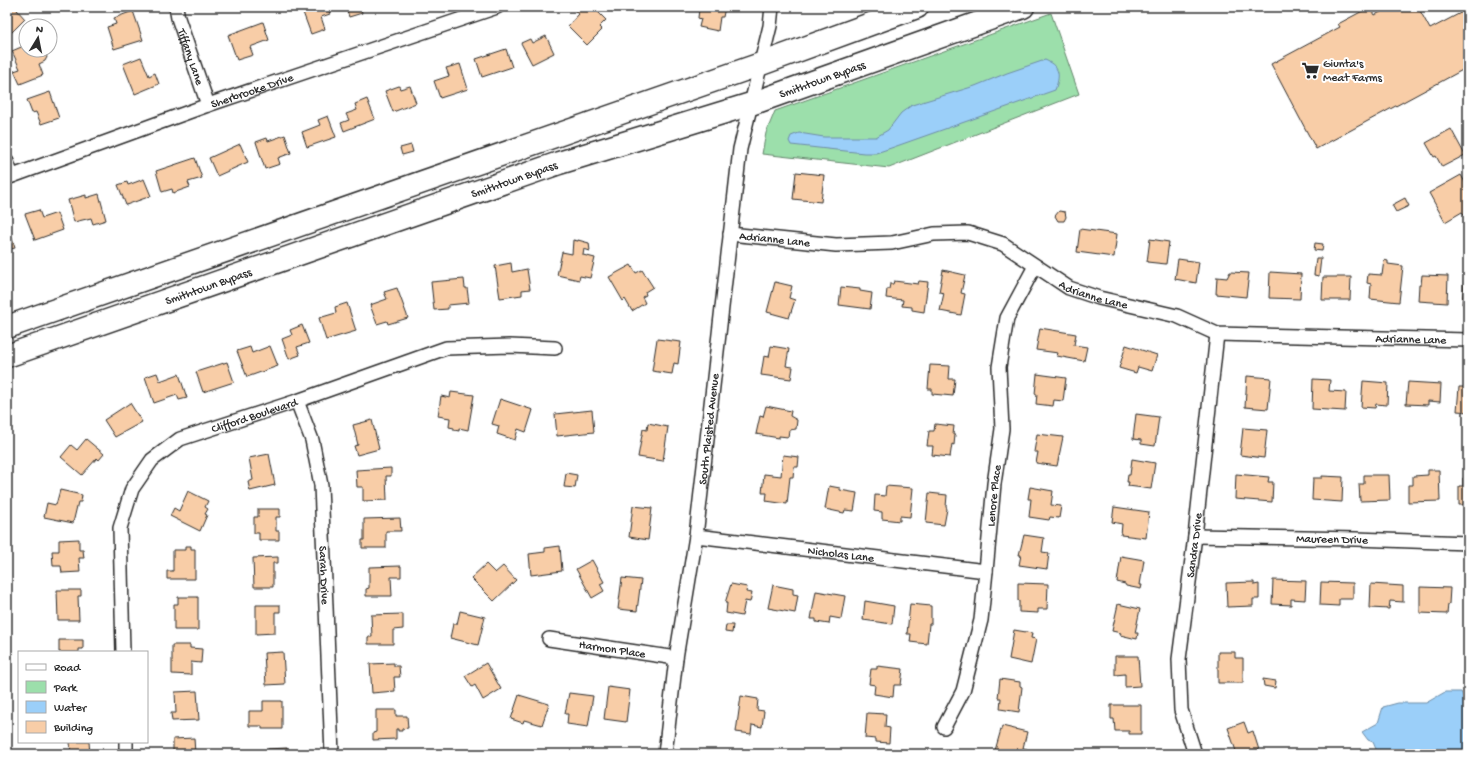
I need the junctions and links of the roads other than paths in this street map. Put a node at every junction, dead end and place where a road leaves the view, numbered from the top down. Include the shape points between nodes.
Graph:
1 (176, 7) edge
2 (497, 7) edge
3 (772, 7) edge
4 (917, 7) edge
5 (1023, 7) edge
6 (760, 64) junction
7 (751, 104) junction
8 (208, 105) junction
9 (7, 162) edge
10 (9, 177) edge
11 (730, 234) junction
12 (1035, 266) junction
13 (7, 328) edge
14 (1217, 334) junction
15 (1468, 340) edge
16 (555, 348) dead end
17 (7, 356) edge
18 (297, 401) junction
19 (696, 536) junction
20 (1195, 536) junction
21 (1468, 543) edge
22 (986, 571) junction
23 (549, 639) dead end
24 (123, 651) edge
25 (676, 658) junction
26 (944, 727) dead end
27 (126, 743) edge
28 (126, 754) edge
29 (332, 754) edge
30 (665, 754) edge
31 (1195, 754) edge

1 - 8 street, Tiffany Lane
2 - 8 street, Sherbrooke Drive
3 - 6 street, South Plaisted Avenue
4 - 6 highway
5 - 7 highway, Smithtown Bypass
6 - 7 street, South Plaisted Avenue
6 - 13 highway
7 - 11 street, South Plaisted Avenue via 740,149
7 - 17 highway, Smithtown Bypass via 559,163
8 - 10 street, Sherbrooke Drive
9 - 10 street
11 - 12 street, Adrianne Lane via 836,245 892,243 934,234 968,233 1003,244
11 - 19 street, South Plaisted Avenue
12 - 14 street, Adrianne Lane via 1069,288 1099,298 1177,316
12 - 22 street, Lenore Place via 1007,318 999,367 1002,429
14 - 15 street, Adrianne Lane
14 - 20 street, Sandra Drive
16 - 18 street, Clifford Boulevard via 446,348
18 - 24 street, Clifford Boulevard via 180,439 152,460 132,490 120,528
18 - 29 street, Sarah Drive via 312,440 321,485
19 - 22 street, Nicholas Lane
19 - 25 street, South Plaisted Avenue
20 - 21 street, Maureen Drive
20 - 31 street, Sandra Drive via 1179,659 1181,710
22 - 26 street, Lenore Place via 980,620 963,691
23 - 25 street, Harmon Place
25 - 30 street, South Plaisted Avenue
27 - 28 street

